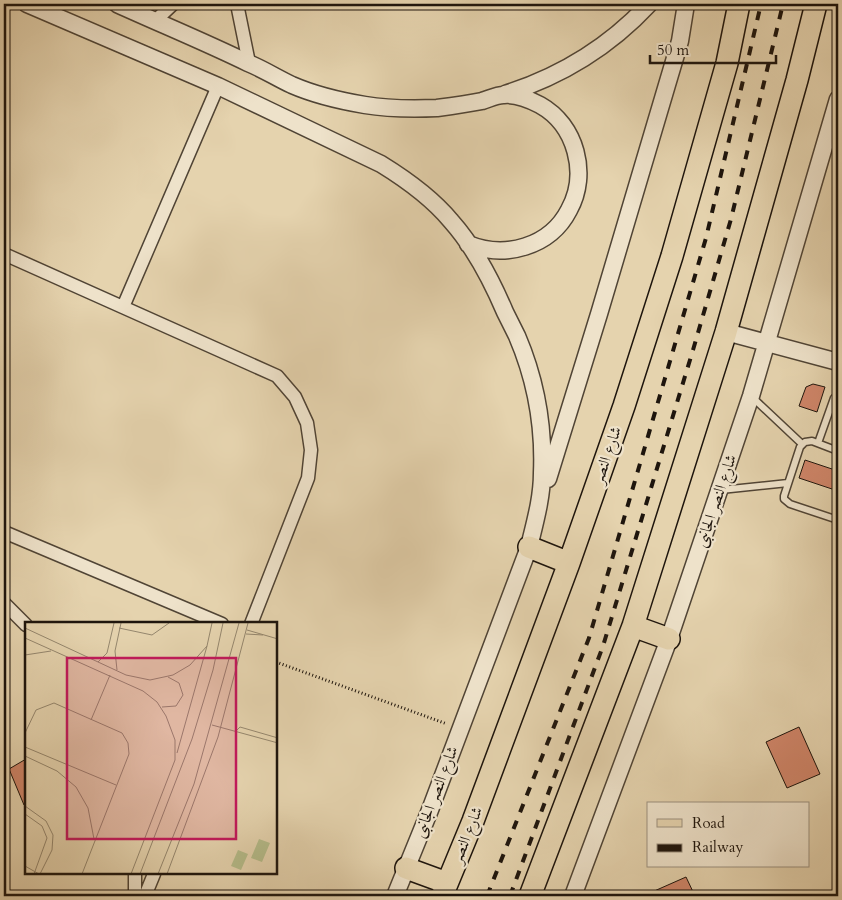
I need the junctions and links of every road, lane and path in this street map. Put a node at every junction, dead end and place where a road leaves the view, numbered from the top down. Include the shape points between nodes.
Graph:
1 (27, 4) edge
2 (117, 4) edge
3 (174, 4) edge
4 (237, 4) edge
5 (649, 4) edge
6 (686, 4) edge
7 (739, 4) edge
8 (816, 4) edge
9 (155, 21) junction
10 (249, 63) junction
11 (218, 86) junction
12 (503, 95) junction
13 (838, 99) edge
14 (468, 244) junction
15 (4, 254) edge
16 (123, 307) junction
17 (726, 332) junction
18 (767, 344) junction
19 (838, 362) edge
20 (838, 395) edge
21 (752, 396) junction
22 (818, 443) junction
23 (802, 444) junction
24 (838, 451) edge
25 (788, 483) junction
26 (720, 491) junction
27 (538, 508) junction
28 (838, 520) edge
29 (4, 532) edge
30 (529, 547) junction
31 (569, 563) junction
32 (4, 603) edge
33 (217, 622) edge
34 (252, 622) edge
35 (25, 624) edge
36 (633, 626) junction
37 (670, 639) junction
38 (278, 663) edge
39 (460, 729) junction
40 (406, 868) junction
41 (135, 875) edge
42 (154, 875) edge
43 (445, 890) edge
44 (135, 896) edge
45 (145, 896) edge
46 (394, 896) edge
47 (530, 896) edge
48 (572, 896) edge

1 - 11 street
2 - 9 street
3 - 9 street
4 - 10 street
5 - 12 street via 616,36 574,65
6 - 27 street via 680,41
7 - 31 main road, شارع النصر via 727,63 672,256
8 - 17 main road
9 - 10 street
10 - 12 street via 317,94 366,105 438,108
11 - 14 street via 393,171 433,202
11 - 16 street
12 - 14 street via 529,100 561,123 574,146 578,186 562,222 542,239 504,251
13 - 18 street, شارع النصر الجانبى
14 - 27 street via 496,288 517,336 533,385 542,436
15 - 16 street
16 - 34 street via 277,376 295,398 307,423 311,450 308,478
17 - 18 street
17 - 36 main road
18 - 19 street
18 - 21 street, شارع النصر الجانبى
20 - 22 lane via 834,398
21 - 23 lane
21 - 26 street, شارع النصر الجانبى
22 - 23 lane via 808,440
22 - 24 lane
23 - 25 lane
25 - 26 lane
25 - 28 lane via 784,496 787,502
26 - 37 street, شارع النصر الجانبى
27 - 30 street, شارع النصر الجانبى
29 - 33 street
30 - 31 main road
30 - 39 street, شارع النصر الجانبى
31 - 43 main road, شارع النصر
32 - 35 street
36 - 37 main road
36 - 47 main road
37 - 48 street, شارع النصر الجانبى
38 - 39 path
39 - 40 street, شارع النصر الجانبى
40 - 43 main road
40 - 46 street, شارع النصر الجانبى
41 - 44 street
42 - 45 street

